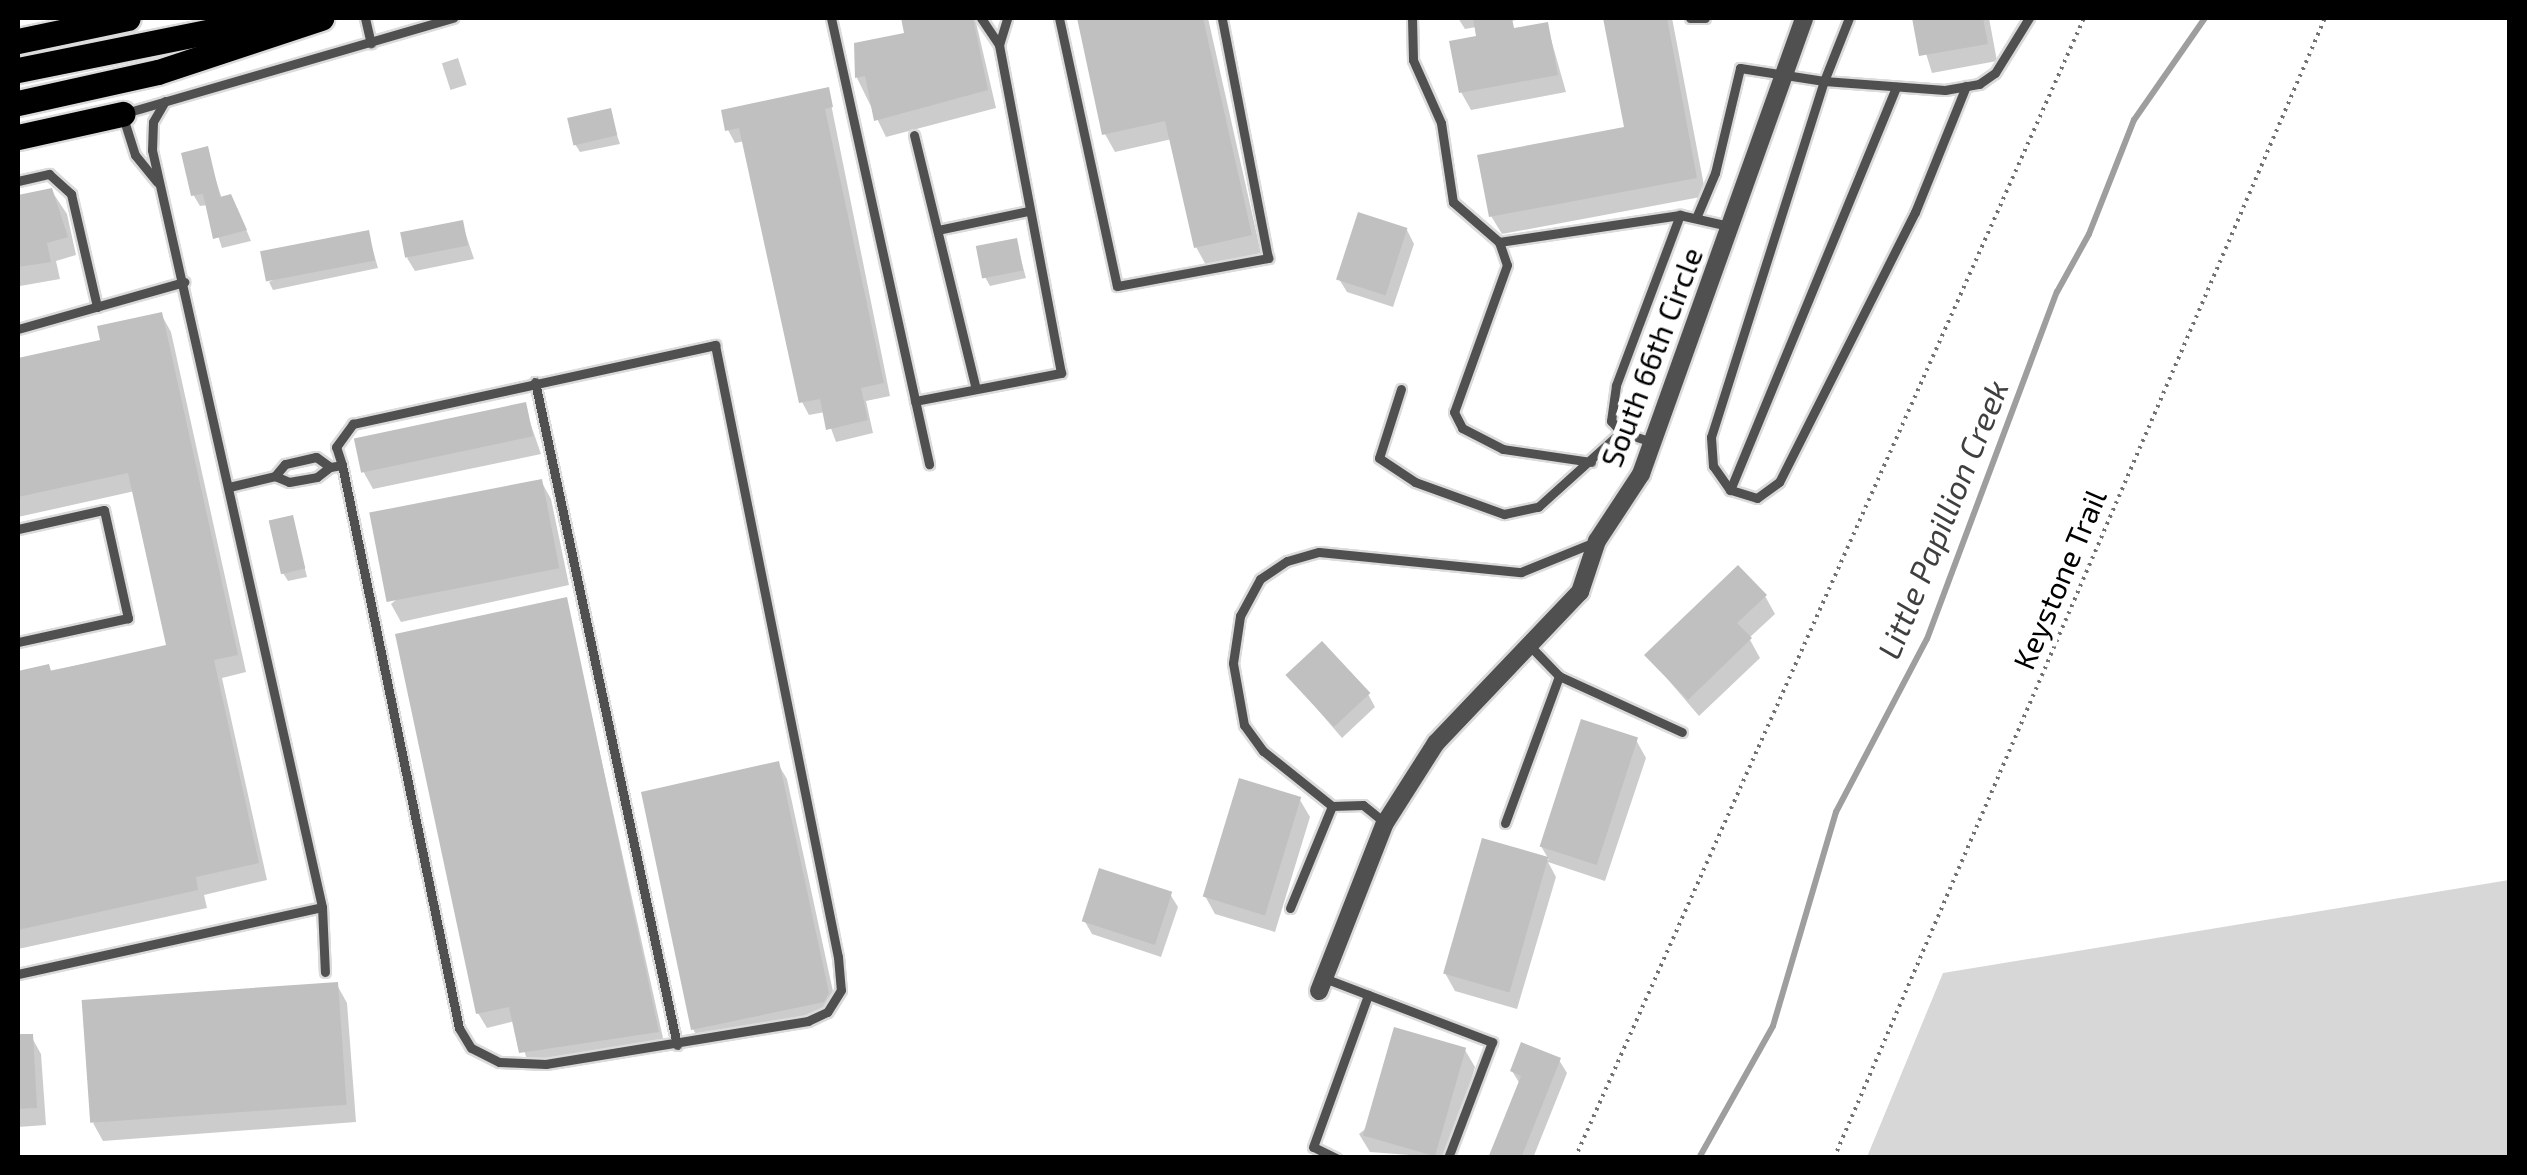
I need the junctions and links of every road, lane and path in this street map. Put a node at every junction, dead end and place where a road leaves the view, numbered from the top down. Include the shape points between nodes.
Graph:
1 (128, 18) edge
2 (275, 18) edge
3 (321, 18) edge
4 (365, 18) edge
5 (453, 18) edge
6 (831, 18) edge
7 (981, 18) edge
8 (1007, 18) edge
9 (1059, 18) edge
10 (1222, 18) edge
11 (1412, 18) edge
12 (1690, 18) edge
13 (1705, 18) edge
14 (1804, 18) edge
15 (1849, 18) edge
16 (2030, 18) edge
17 (2084, 18) edge
18 (2326, 18) edge
19 (18, 40) edge
20 (370, 43) junction
21 (999, 45) junction
22 (18, 70) edge
23 (1783, 77) junction
24 (1824, 81) junction
25 (1966, 86) junction
26 (1896, 87) junction
27 (164, 102) junction
28 (18, 103) edge
29 (122, 114) junction
30 (914, 135) dead end
31 (18, 137) edge
32 (18, 181) edge
33 (159, 185) junction
34 (1028, 212) junction
35 (1680, 215) junction
36 (1696, 218) junction
37 (1729, 226) junction
38 (938, 230) junction
39 (1498, 242) junction
40 (184, 282) junction
41 (97, 307) junction
42 (18, 329) edge
43 (535, 382) junction
44 (976, 389) junction
45 (1401, 389) dead end
46 (915, 401) junction
47 (1621, 432) junction
48 (1652, 442) junction
49 (1591, 462) junction
50 (929, 464) dead end
51 (342, 465) junction
52 (330, 467) junction
53 (276, 476) junction
54 (229, 486) junction
55 (1730, 490) junction
56 (18, 530) edge
57 (1597, 541) junction
58 (18, 642) edge
59 (1528, 644) junction
60 (1559, 676) junction
61 (1682, 732) dead end
62 (1332, 806) junction
63 (1385, 822) junction
64 (1505, 823) dead end
65 (322, 907) junction
66 (1290, 908) dead end
67 (325, 972) dead end
68 (18, 974) edge
69 (1322, 985) joint
70 (1368, 995) junction
71 (677, 1046) junction
72 (1336, 1158) edge
73 (1448, 1158) edge
74 (1575, 1158) edge
75 (1834, 1158) edge

1 - 19 main road
2 - 22 main road
3 - 28 main road via 158,72
4 - 20 lane
5 - 20 lane
6 - 46 lane
7 - 21 lane
8 - 21 lane
9 - 10 lane via 1117,286 1268,258
11 - 39 lane via 1413,60 1442,123 1453,202
12 - 13 lane
14 - 23 street, South 66th Circle
15 - 24 lane
16 - 25 lane via 1995,73
17 - 74 path
18 - 75 path, Keystone Trail
20 - 27 lane
21 - 34 lane
23 - 24 lane
23 - 36 lane via 1740,68 1715,173
23 - 37 street, South 66th Circle
24 - 26 lane
24 - 55 lane via 1712,438 1712,466
25 - 26 lane
25 - 55 lane via 1915,212 1778,482 1757,498
26 - 55 lane
27 - 29 lane
27 - 33 lane via 151,131
29 - 31 main road
29 - 33 lane via 135,155
30 - 38 lane
32 - 41 lane via 49,174 71,194
33 - 40 lane
34 - 38 lane
34 - 44 lane via 1062,374
35 - 36 lane
35 - 39 lane
35 - 47 lane via 1616,385 1611,421
36 - 37 lane
37 - 48 street, South 66th Circle
38 - 44 lane
39 - 49 lane via 1507,264 1454,412 1462,428 1502,449
40 - 41 lane
40 - 54 lane
41 - 42 lane
43 - 51 lane via 353,424 336,447
43 - 71 lane
43 - 71 lane via 704,342 715,345 722,360 842,990 827,1012 808,1021
44 - 46 lane
45 - 49 lane via 1379,458 1415,482 1504,514 1538,507
46 - 50 lane
47 - 48 lane
47 - 49 lane
48 - 57 street, South 66th Circle via 1641,474
51 - 52 lane
51 - 71 lane via 459,1028 471,1048 499,1062 546,1064
52 - 53 lane via 289,482
52 - 53 lane via 316,457 285,464
53 - 54 lane
54 - 65 lane
56 - 58 lane via 104,510 128,618
57 - 59 street, South 66th Circle via 1580,592
57 - 62 lane via 1521,572 1319,552 1287,561 1260,579 1240,616 1233,663 1244,725 1264,751
59 - 60 lane
59 - 63 street, South 66th Circle via 1436,743
60 - 61 lane
60 - 64 lane
62 - 63 lane via 1363,805
62 - 66 lane
63 - 69 street, South 66th Circle
65 - 67 lane
65 - 68 lane
69 - 70 lane
70 - 72 lane via 1313,1147
70 - 73 lane via 1492,1042

